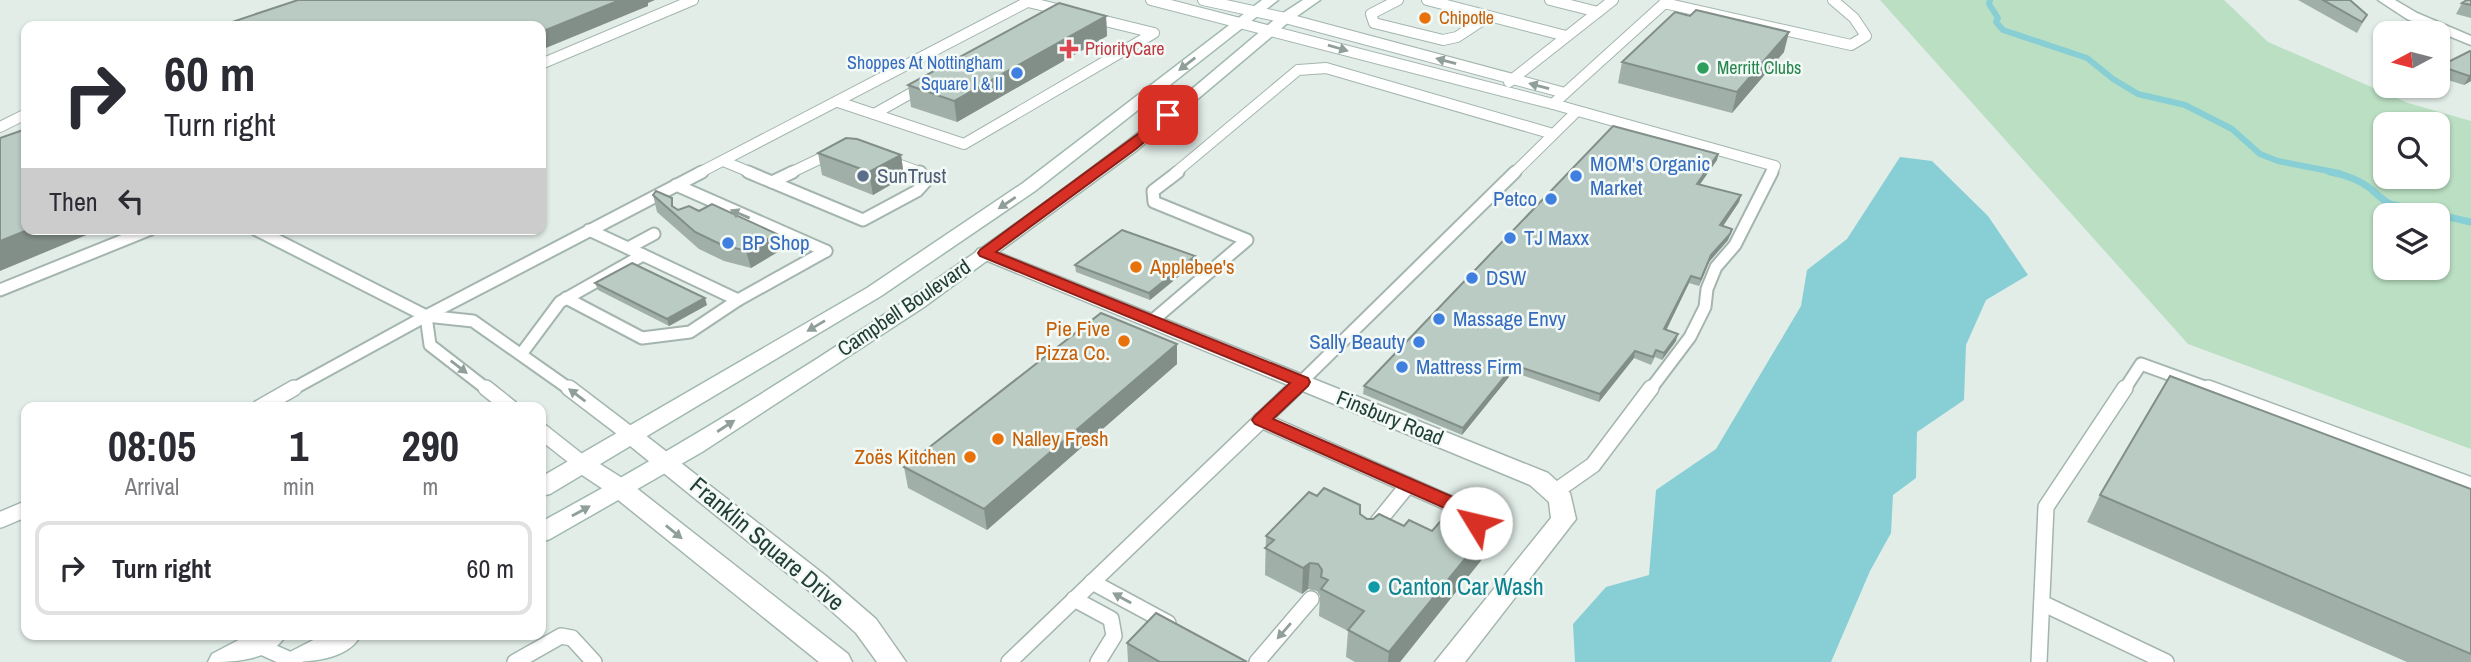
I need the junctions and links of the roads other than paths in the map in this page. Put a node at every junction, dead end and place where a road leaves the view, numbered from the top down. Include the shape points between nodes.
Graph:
1 (692, 0) edge
2 (1151, 0) edge
3 (1203, 0) edge
4 (1271, 0) edge
5 (1313, 0) edge
6 (1398, 0) edge
7 (1427, 0) edge
8 (1554, 0) edge
9 (1613, 0) edge
10 (1833, 0) edge
11 (2385, 0) edge
12 (1029, 1) edge
13 (1666, 2) edge
14 (1060, 10) junction
15 (1598, 12) junction
16 (1073, 13) edge
17 (1489, 16) junction
18 (1048, 17) edge
19 (1087, 17) edge
20 (1248, 17) junction
21 (1285, 18) junction
22 (1272, 29) junction
23 (1566, 36) junction
24 (2471, 41) edge
25 (546, 62) edge
26 (1512, 79) junction
27 (932, 82) edge
28 (1499, 91) junction
29 (1565, 93) junction
30 (838, 102) junction
31 (1553, 104) junction
32 (1576, 112) junction
33 (874, 114) junction
34 (21, 116) edge
35 (0, 127) edge
36 (1553, 134) junction
37 (845, 150) edge
38 (874, 156) edge
39 (723, 161) junction
40 (772, 182) junction
41 (676, 185) junction
42 (589, 230) junction
43 (654, 234) dead end
44 (136, 235) edge
45 (267, 235) edge
46 (628, 248) junction
47 (985, 253) junction
48 (643, 255) junction
49 (0, 290) edge
50 (563, 300) junction
51 (738, 300) junction
52 (426, 316) junction
53 (1152, 321) junction
54 (522, 353) junction
55 (1302, 382) junction
56 (270, 402) edge
57 (503, 402) edge
58 (1261, 420) junction
59 (546, 435) edge
60 (632, 436) junction
61 (669, 463) junction
62 (584, 465) junction
63 (546, 485) edge
64 (1408, 485) junction
65 (2471, 485) edge
66 (621, 489) junction
67 (1553, 492) junction
68 (21, 511) edge
69 (0, 520) edge
70 (546, 530) edge
71 (1367, 536) edge
72 (1471, 553) edge
73 (1092, 582) junction
74 (1074, 599) junction
75 (1311, 599) dead end
76 (2042, 603) junction
77 (1185, 632) edge
78 (264, 640) edge
79 (338, 640) edge
80 (222, 662) edge
81 (296, 662) edge
82 (515, 662) edge
83 (594, 662) edge
84 (838, 662) edge
85 (891, 662) edge
86 (1009, 662) edge
87 (1098, 662) edge
88 (1257, 662) edge
89 (1448, 662) edge
90 (2039, 662) edge
91 (2166, 662) edge

1 - 25 lane
2 - 20 lane
3 - 20 lane
4 - 20 main road, Campbell Boulevard
5 - 21 main road, Campbell Boulevard
6 - 17 lane via 1371,14 1374,23 1443,40 1457,37
7 - 17 lane
8 - 15 lane
9 - 15 lane
10 - 13 lane via 1866,36 1851,45
11 - 24 main road
12 - 14 lane
12 - 30 lane
13 - 29 lane
14 - 16 lane
14 - 18 lane
15 - 23 lane
17 - 23 lane
19 - 33 lane via 1154,33 964,144
20 - 21 lane
20 - 22 lane
20 -> 60 main road, Campbell Boulevard via 1030,187 874,292
21 - 22 main road, Campbell Boulevard
26 -> 21 lane
22 -> 28 lane
22 - 47 main road, Campbell Boulevard via 1131,146
23 - 26 lane
26 - 28 lane
29 -> 26 lane
27 - 33 lane
28 - 31 lane
29 - 31 lane
30 - 33 lane
30 - 39 lane
31 - 32 lane
32 - 36 lane
32 - 67 lane via 1775,166 1735,246 1716,267 1705,307 1690,337 1593,465
34 - 35 lane
36 - 53 lane via 1326,68 1298,70 1153,191 1154,202 1165,208 1247,240
36 - 55 lane
37 - 40 lane
38 - 40 lane via 921,172 926,181 917,191 863,220
39 - 40 lane
39 - 41 lane
41 - 42 lane
51 -> 41 lane via 826,251 709,205
42 - 46 lane
42 - 52 lane
43 - 46 lane
44 - 49 lane
45 - 52 lane
46 - 48 lane
47 - 53 main road, Finsbury Road
61 -> 47 main road, Campbell Boulevard
48 - 50 lane
48 - 51 lane
50 - 51 lane via 642,338 690,332
50 - 54 lane
52 - 54 lane via 473,321
52 - 56 lane
52 -> 57 lane via 430,345
53 - 55 main road, Finsbury Road
60 -> 54 lane
55 - 58 lane
55 - 67 main road, Finsbury Road via 1539,479
58 - 64 lane
58 - 73 lane
59 - 62 lane
60 - 61 main road, Franklin Square Drive
60 - 62 main road, Campbell Boulevard
61 - 66 main road, Campbell Boulevard
61 - 85 main road, Franklin Square Drive via 866,626
62 - 63 main road, Campbell Boulevard
62 - 66 main road
64 - 71 lane
64 - 72 lane via 1453,505 1476,523
65 - 76 lane via 2141,364 2046,507
70 -> 66 main road, Campbell Boulevard
66 -> 84 main road
67 - 89 main road via 1561,499 1564,519
68 - 69 lane
73 - 74 lane
77 -> 73 lane
74 - 86 lane
74 - 87 lane via 1111,619 1114,636
75 -> 88 lane
76 - 90 lane
76 - 91 lane
78 - 80 main road
78 - 81 lane
79 - 81 main road
82 - 83 lane via 561,636 572,638

